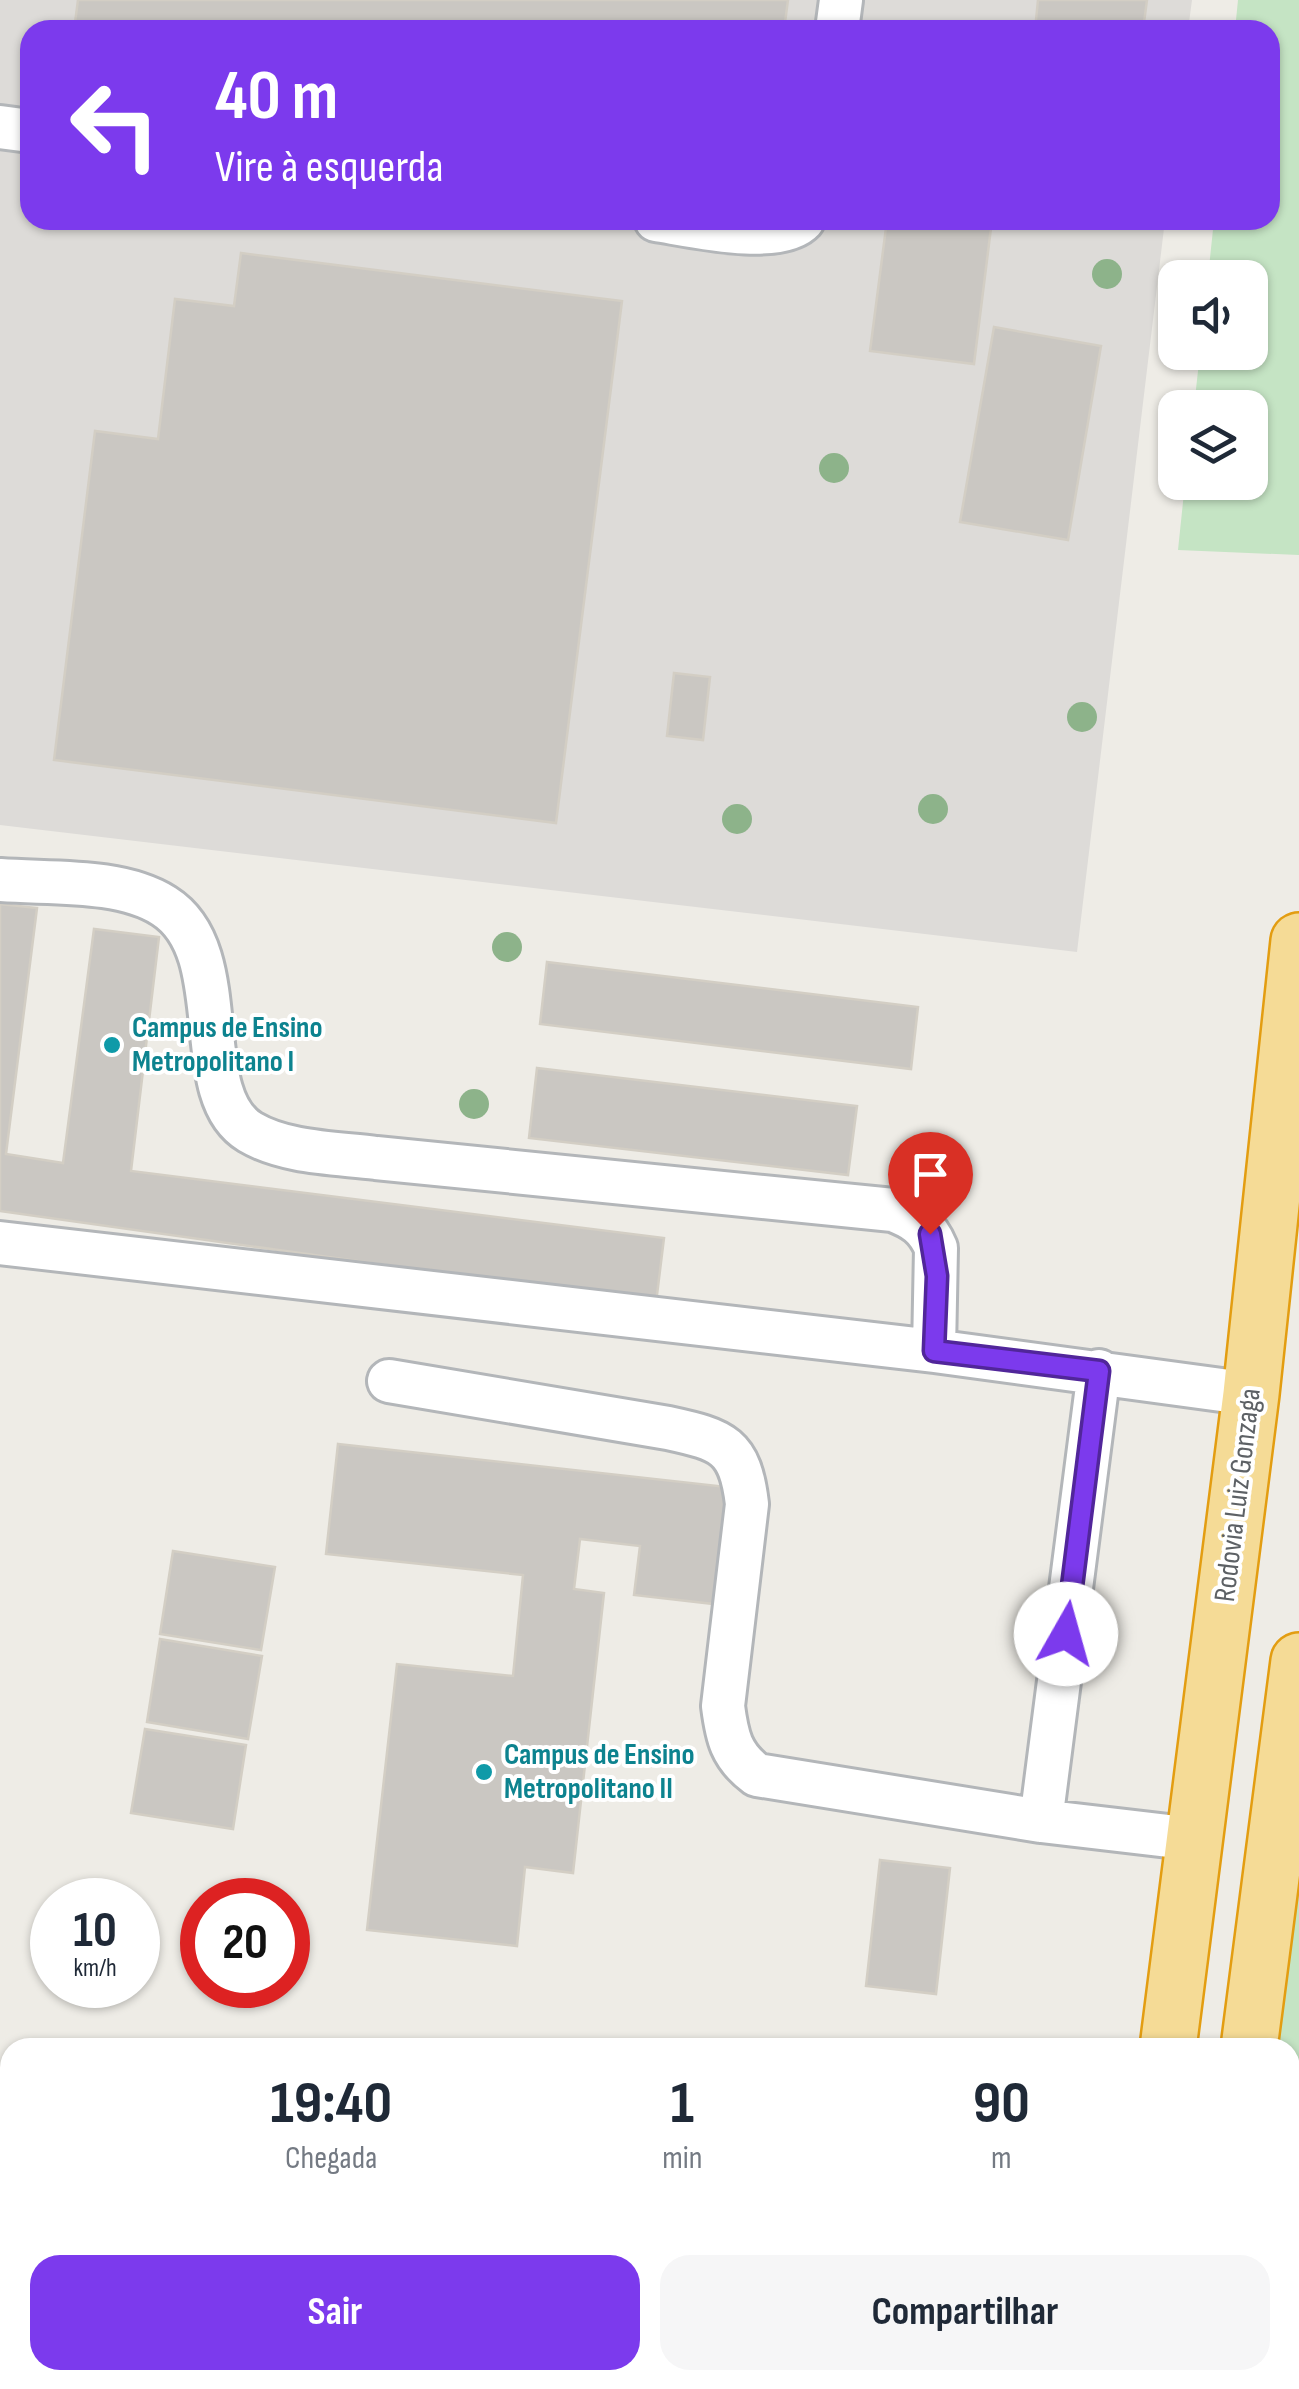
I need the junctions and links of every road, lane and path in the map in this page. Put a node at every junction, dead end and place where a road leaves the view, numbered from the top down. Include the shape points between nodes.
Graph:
1 (740, 230) edge
2 (787, 230) edge
3 (0, 880) edge
4 (1299, 941) edge
5 (0, 1243) edge
6 (934, 1351) junction
7 (1099, 1371) junction
8 (389, 1381) dead end
9 (1251, 1394) junction
10 (1299, 1662) edge
11 (1042, 1821) junction
12 (1194, 1839) junction
13 (1169, 2038) edge
14 (1250, 2038) edge

1 - 2 lane
3 - 6 lane via 132,892 183,921 200,949 221,1086 248,1131 306,1149 376,1158 893,1210 915,1218 936,1248
4 - 9 highway, Rodovia Luiz Gonzaga
5 - 6 lane
6 - 7 lane
7 - 9 lane
7 - 11 lane
8 - 11 lane via 668,1428 725,1446 743,1471 747,1504 724,1706 736,1760 756,1775 783,1782
9 - 12 highway, Rodovia Luiz Gonzaga
10 - 14 highway
11 - 12 lane
12 - 13 highway, Rodovia Luiz Gonzaga

